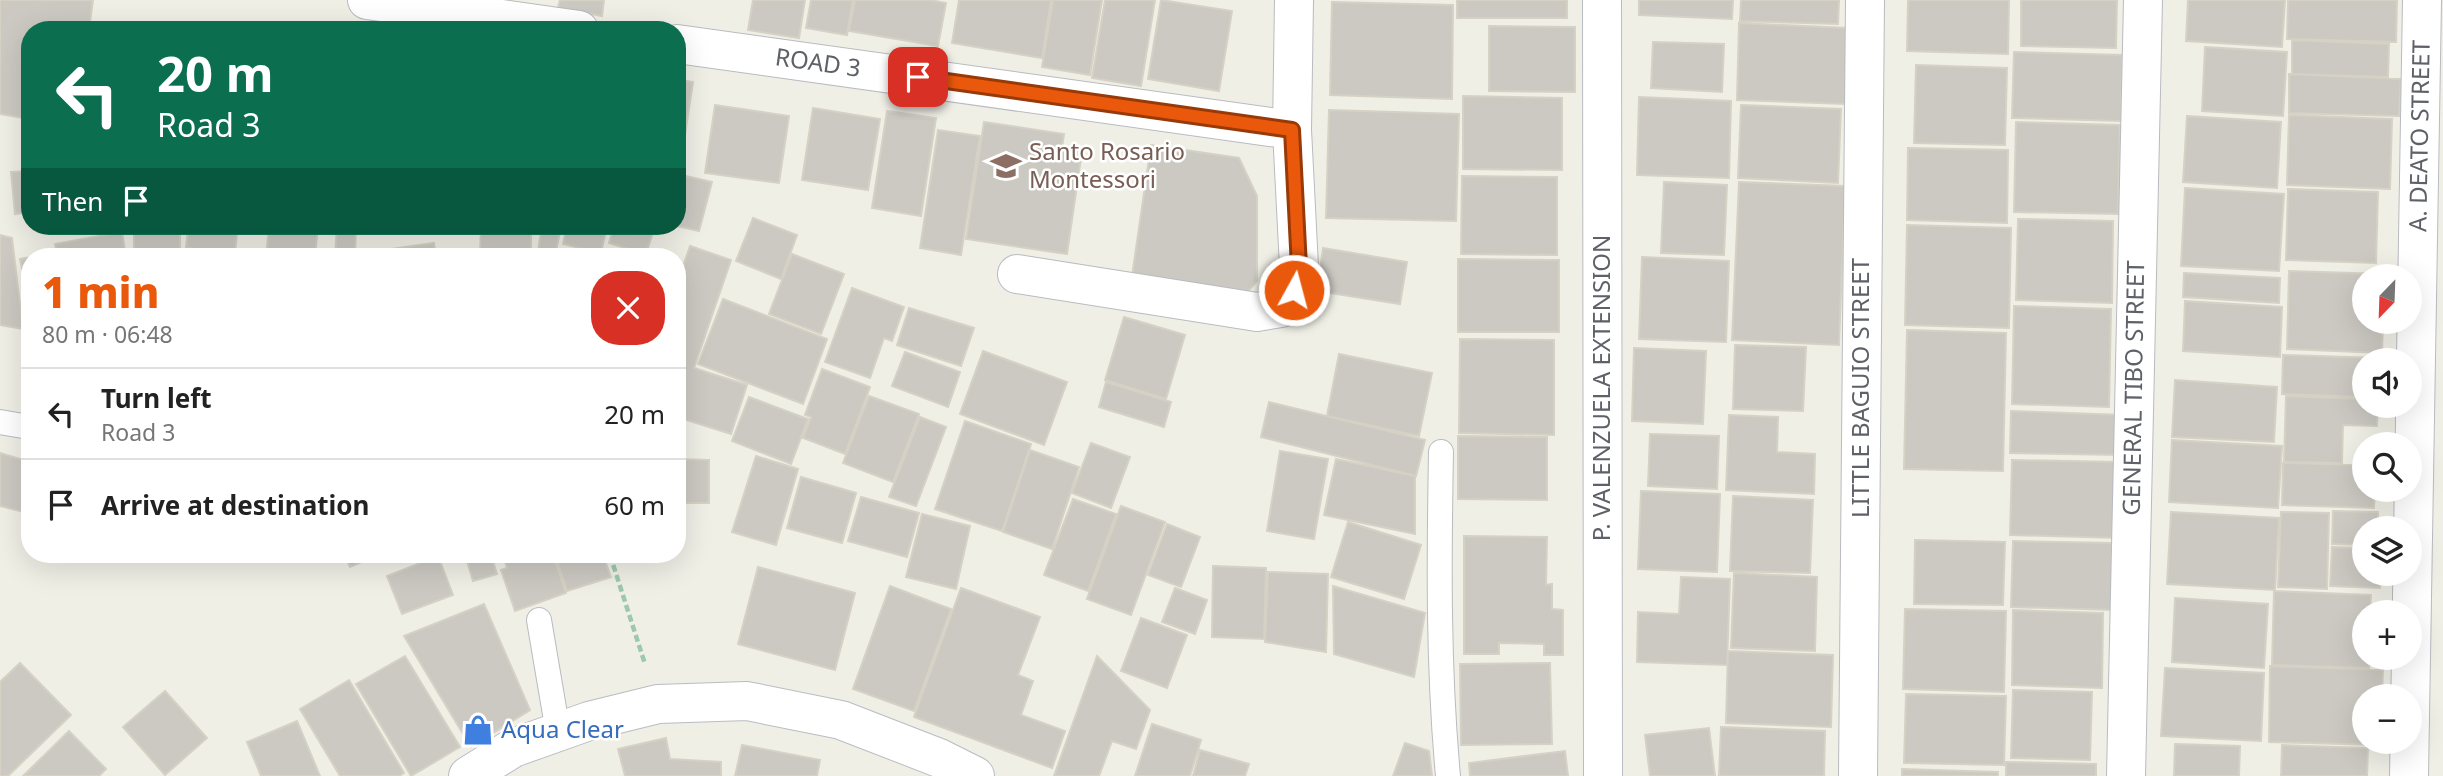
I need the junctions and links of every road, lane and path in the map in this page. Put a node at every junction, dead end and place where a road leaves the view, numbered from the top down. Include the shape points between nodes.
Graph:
1 (368, 0) edge
2 (1294, 0) edge
3 (1602, 0) edge
4 (1865, 0) edge
5 (2143, 0) edge
6 (2422, 0) edge
7 (516, 21) edge
8 (686, 45) edge
9 (1292, 130) junction
10 (1017, 274) dead end
11 (1441, 452) dead end
12 (613, 563) edge
13 (539, 620) dead end
14 (658, 704) junction
15 (558, 732) junction
16 (468, 776) edge
17 (975, 776) edge
18 (1448, 776) edge
19 (1603, 776) edge
20 (1858, 776) edge
21 (2126, 776) edge
22 (2409, 776) edge

1 - 7 street
2 - 9 street
3 - 19 street, P. VALENZUELA EXTENSION
4 - 20 street, LITTLE BAGUIO STREET
5 - 21 street, GENERAL TIBO STREET
6 - 22 street, A. DEATO STREET
8 - 9 street, ROAD 3
9 - 10 street via 1299,267 1294,290 1281,308 1257,312
11 - 18 lane via 1438,627
12 - 14 path
13 - 15 lane
14 - 15 street
14 - 17 street via 747,701 841,719
15 - 16 street via 513,748

